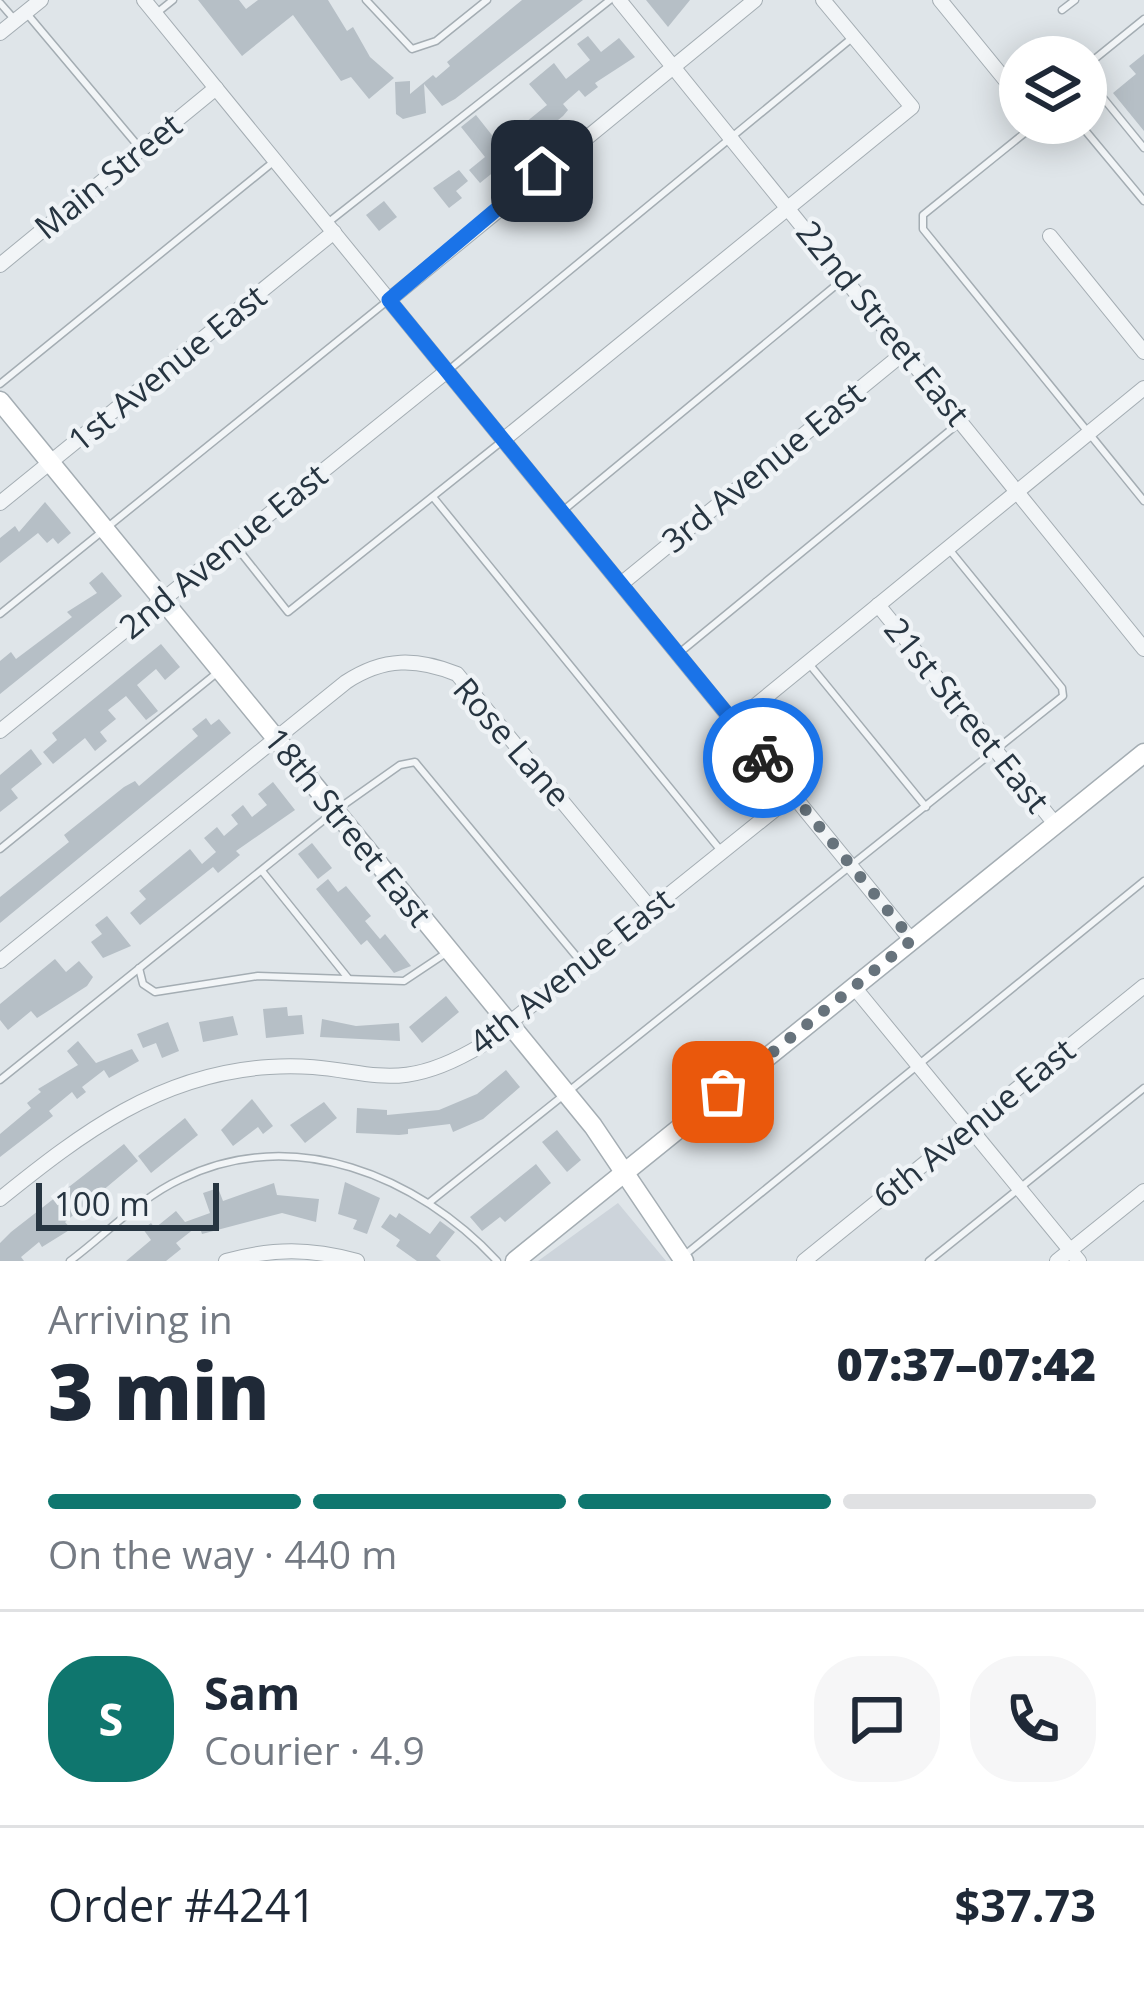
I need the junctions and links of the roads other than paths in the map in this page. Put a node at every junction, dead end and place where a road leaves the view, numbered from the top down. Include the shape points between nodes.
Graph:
1 (41, 0) edge
2 (144, 0) edge
3 (173, 0) edge
4 (366, 0) edge
5 (487, 0) edge
6 (615, 0) edge
7 (755, 0) edge
8 (824, 0) edge
9 (940, 0) edge
10 (1075, 0) edge
11 (0, 4) edge
12 (1062, 10) dead end
13 (155, 14) junction
14 (20, 16) junction
15 (1144, 19) edge
16 (0, 33) edge
17 (853, 37) junction
18 (1107, 49) edge
19 (673, 65) junction
20 (999, 72) edge
21 (216, 88) junction
22 (1107, 103) edge
23 (731, 136) junction
24 (1011, 144) edge
25 (1096, 144) edge
26 (1144, 148) edge
27 (142, 150) junction
28 (275, 161) junction
29 (1144, 201) edge
30 (790, 207) junction
31 (330, 228) junction
32 (1049, 236) dead end
33 (0, 265) edge
34 (847, 277) junction
35 (389, 300) junction
36 (906, 351) junction
37 (1144, 352) edge
38 (447, 371) junction
39 (0, 384) edge
40 (1144, 388) edge
41 (0, 401) edge
42 (962, 421) junction
43 (1088, 434) junction
44 (503, 440) junction
45 (50, 463) junction
46 (1018, 491) junction
47 (433, 497) junction
48 (1144, 501) edge
49 (0, 503) edge
50 (562, 512) junction
51 (105, 529) junction
52 (233, 543) junction
53 (948, 548) junction
54 (621, 584) junction
55 (163, 599) junction
56 (878, 605) junction
57 (0, 614) edge
58 (1143, 647) edge
59 (678, 654) junction
60 (807, 663) junction
61 (221, 669) junction
62 (734, 723) junction
63 (0, 731) edge
64 (277, 738) junction
65 (996, 750) junction
66 (1144, 754) edge
67 (793, 795) junction
68 (926, 807) junction
69 (335, 811) junction
70 (1056, 825) junction
71 (0, 849) edge
72 (722, 852) junction
73 (851, 866) junction
74 (262, 871) junction
75 (1144, 881) edge
76 (651, 909) junction
77 (912, 940) junction
78 (448, 950) junction
79 (0, 961) edge
80 (582, 963) junction
81 (139, 968) junction
82 (348, 978) junction
83 (1144, 986) edge
84 (854, 987) junction
85 (508, 1024) junction
86 (919, 1066) junction
87 (0, 1081) edge
88 (1144, 1088) edge
89 (566, 1094) junction
90 (969, 1128) junction
91 (626, 1172) junction
92 (1019, 1188) junction
93 (1144, 1191) edge
94 (0, 1199) edge
95 (430, 1202) junction
96 (1068, 1257) edge
97 (683, 1259) edge
98 (70, 1261) edge
99 (226, 1261) edge
100 (357, 1261) edge
101 (497, 1261) edge
102 (515, 1261) edge
103 (804, 1261) edge
104 (929, 1261) edge

1 - 14 street
2 - 13 street
3 - 13 lane
4 - 5 lane via 412,49 436,41
6 - 19 street, 22nd Street East
6 - 31 lane
7 - 19 street
8 - 17 street
9 - 20 street
10 - 12 lane
11 - 14 lane
13 - 21 street
14 - 16 street
14 - 27 lane
15 - 18 lane
17 - 23 lane
17 - 30 street via 912,107
19 - 23 street, 22nd Street East
19 - 35 street
21 - 27 street, Main Street
21 - 28 street
22 - 26 lane
23 - 30 street, 22nd Street East
23 - 38 lane
24 - 43 lane via 923,215 923,229
25 - 29 lane
27 - 33 street, Main Street
28 - 31 street
28 - 39 lane
30 - 34 street, 22nd Street East
30 - 44 street
31 - 35 street
31 - 45 street, 1st Avenue East
32 - 37 street
34 - 36 street, 22nd Street East
34 - 50 lane
35 - 38 street
35 - 51 lane
36 - 42 street, 22nd Street East
36 - 54 street, 3rd Avenue East
38 - 44 street
38 - 52 street, 2nd Avenue East
40 - 43 street
41 - 45 street, 18th Street East
42 - 46 street, 22nd Street East
42 - 59 lane
43 - 46 street
43 - 48 lane
44 - 47 lane
44 - 50 street
45 - 49 street, 1st Avenue East
45 - 51 street, 18th Street East
46 - 53 street
46 - 58 street, 22nd Street East
47 - 52 lane via 288,612
47 - 72 lane
50 - 54 street
51 - 55 street, 18th Street East
51 - 57 lane
52 - 55 street, 2nd Avenue East
53 - 56 street
53 - 65 lane via 1062,688 1063,696
54 - 59 street
55 - 61 street, 18th Street East
55 - 63 street, 2nd Avenue East
56 - 60 street
56 - 65 street, 21st Street East
59 - 62 street
60 - 62 street
60 - 68 lane
61 - 64 street, 18th Street East
61 - 71 lane
62 - 67 street
64 - 69 street, 18th Street East
64 - 76 street, Rose Lane via 365,670 423,661 457,674
64 - 79 street, Rose Lane
65 - 68 lane
65 - 70 street, 21st Street East
66 - 70 street
67 - 72 street, 4th Avenue East
67 - 73 street
68 - 73 lane
69 - 74 lane
69 - 78 street, 18th Street East
69 - 80 lane via 415,762
70 - 77 street
72 - 76 street, 4th Avenue East
73 - 77 street
73 - 89 lane
74 - 81 lane
74 - 82 lane
75 - 86 lane
76 - 80 street, 4th Avenue East
77 - 84 street
78 - 82 lane via 404,981
78 - 85 street, 18th Street East
80 - 85 street, 4th Avenue East
81 - 82 lane via 155,992 258,976
81 - 87 lane
83 - 90 street, 6th Avenue East
84 - 86 street
84 - 91 street
85 - 89 street, 18th Street East
85 - 94 street, 4th Avenue East via 445,1068 404,1079 269,1067 206,1076 92,1125
86 - 90 street
86 - 97 lane
88 - 92 lane
89 - 91 street, 18th Street East
89 - 95 lane
90 - 92 street
90 - 103 street, 6th Avenue East
91 - 97 street, 18th Street East
91 - 102 street
92 - 96 street
92 - 104 lane
93 - 96 street
95 - 98 lane via 347,1165 256,1158 178,1179
95 - 101 lane
99 - 100 street via 268,1250 317,1250

